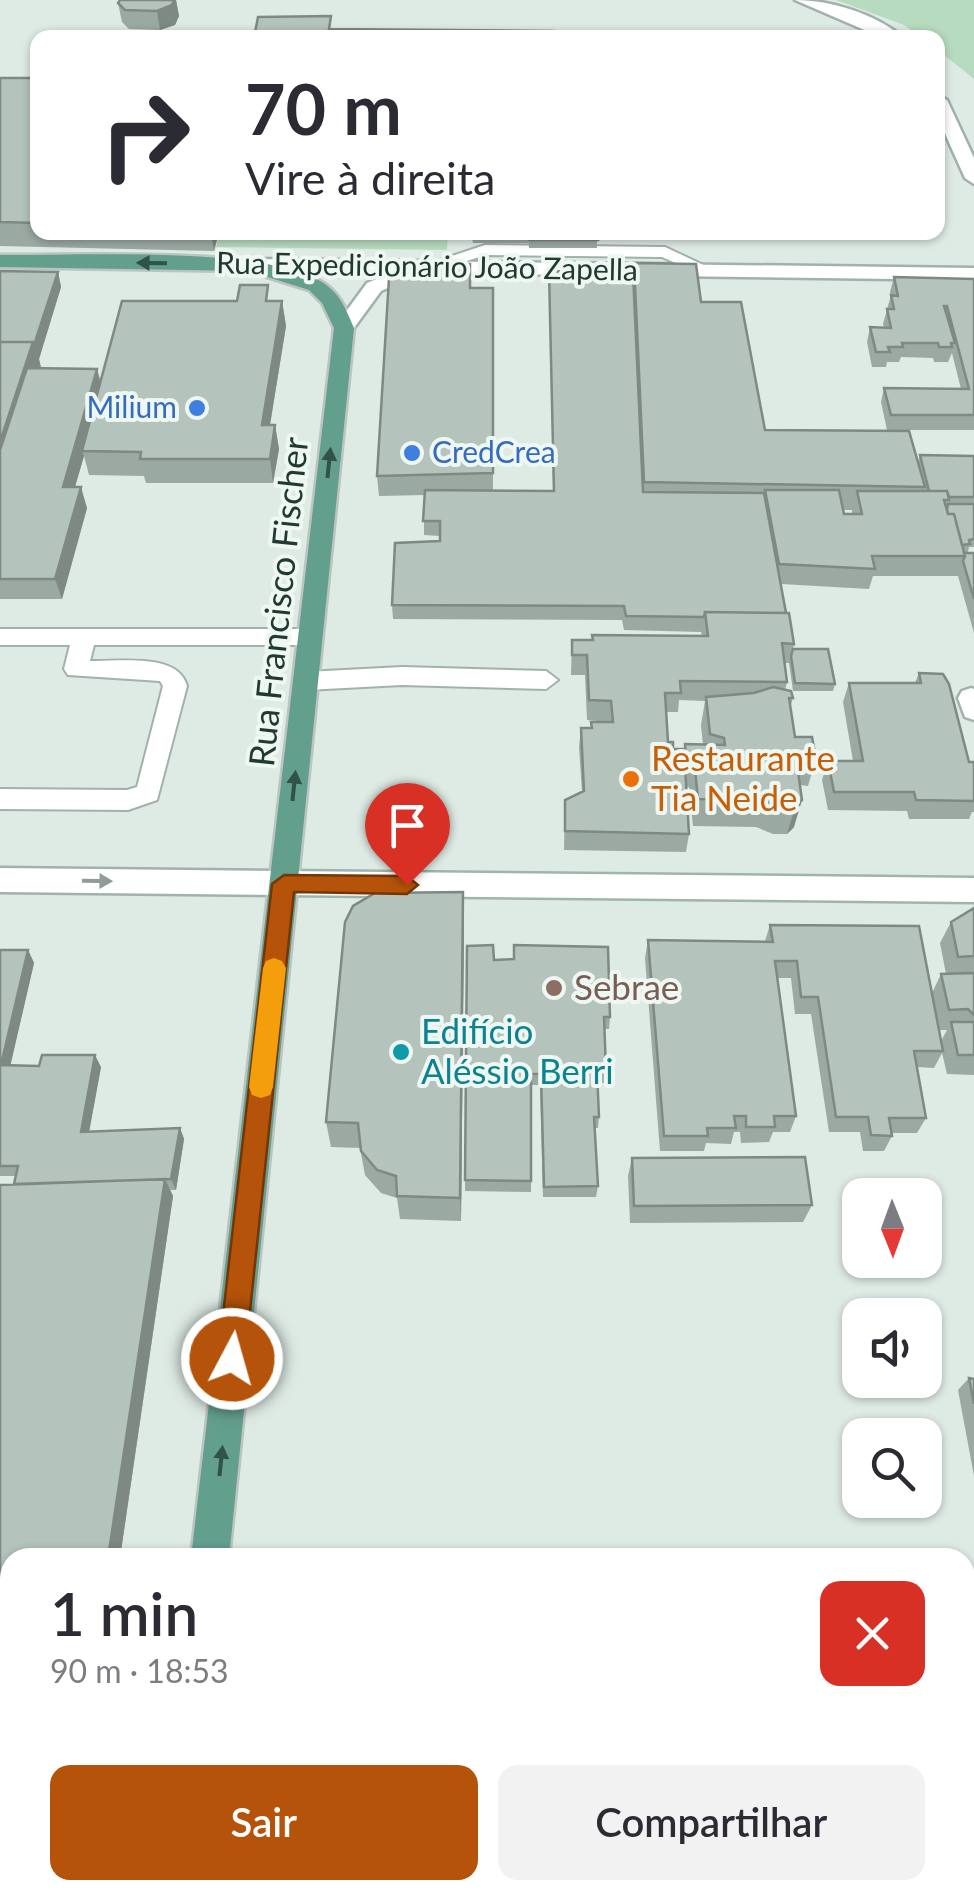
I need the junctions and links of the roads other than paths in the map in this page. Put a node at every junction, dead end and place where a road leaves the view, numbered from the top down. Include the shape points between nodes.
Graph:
1 (804, 0) edge
2 (882, 30) edge
3 (945, 115) edge
4 (974, 178) edge
5 (0, 261) edge
6 (250, 265) junction
7 (434, 265) junction
8 (974, 274) edge
9 (344, 328) junction
10 (0, 637) edge
11 (84, 637) junction
12 (310, 638) junction
13 (546, 680) dead end
14 (306, 681) junction
15 (0, 798) edge
16 (0, 880) edge
17 (284, 884) junction
18 (974, 890) edge
19 (211, 1548) edge

1 - 2 street
3 - 4 street
6 -> 5 main road, Rua Expedicionário João Zapella
6 - 7 street, Rua Expedicionário João Zapella
6 - 9 main road via 316,286
7 - 8 street, Rua Expedicionário João Zapella
7 - 9 street, Rua Francisco Fischer via 374,287
12 -> 9 main road, Rua Francisco Fischer
10 - 11 lane
11 - 12 lane
11 - 15 lane via 76,669 173,678 148,794 128,800
12 - 14 main road, Rua Francisco Fischer
13 - 14 lane
17 -> 14 main road, Rua Francisco Fischer
16 -> 17 street
17 - 18 street
19 -> 17 main road, Rua Francisco Fischer

